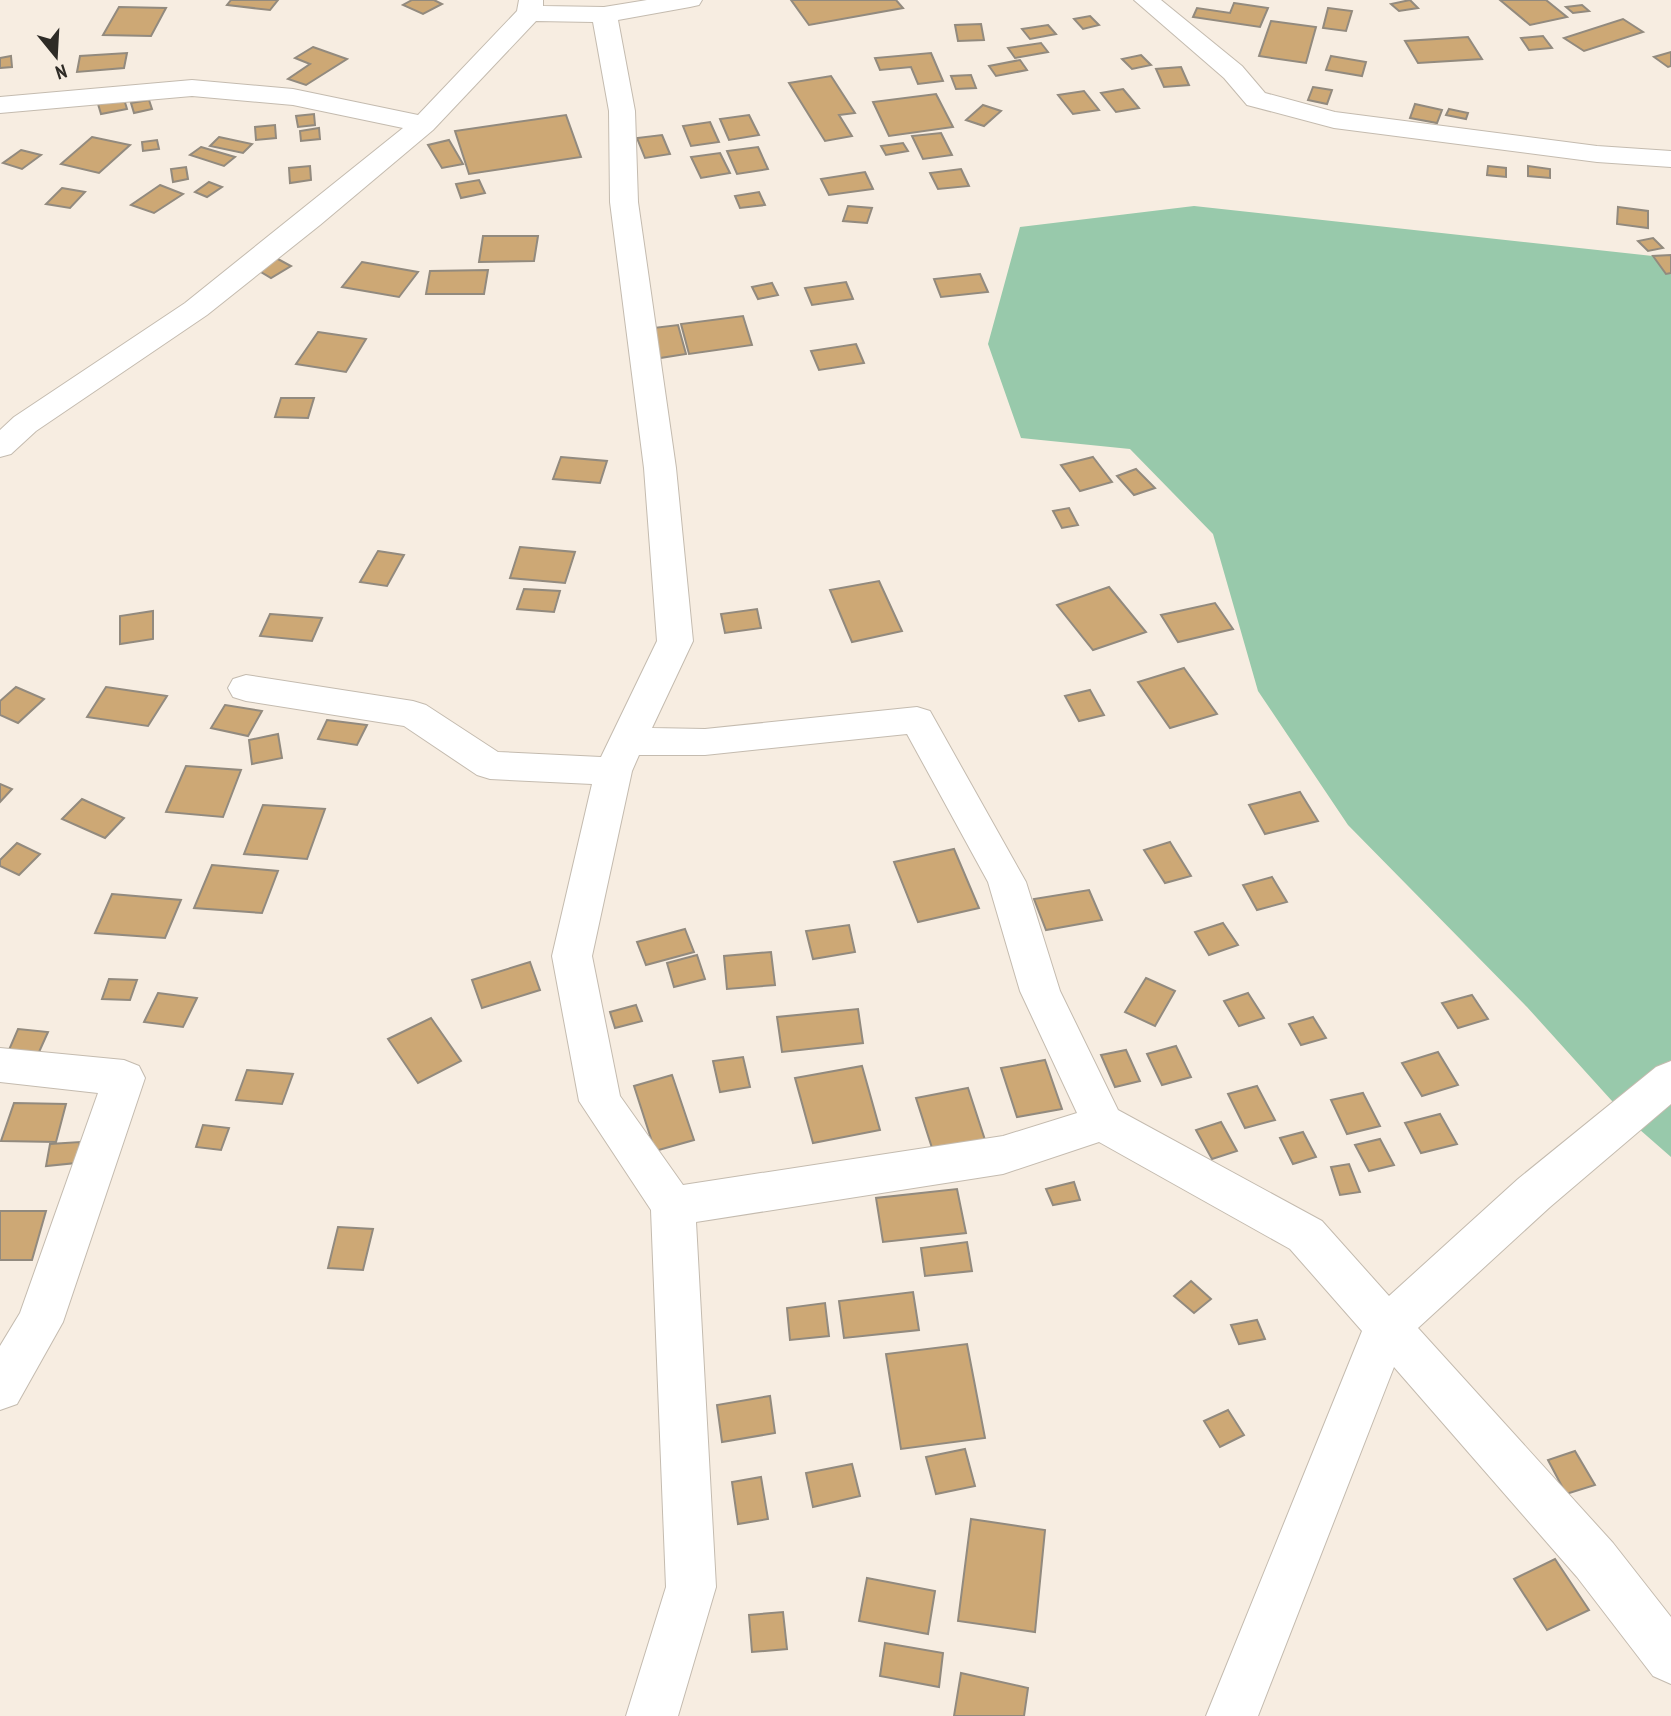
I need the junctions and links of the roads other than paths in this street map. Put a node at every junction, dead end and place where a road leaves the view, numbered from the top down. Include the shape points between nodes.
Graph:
1 (690, 0) edge
2 (1146, 0) edge
3 (530, 6) edge
4 (604, 15) junction
5 (0, 105) edge
6 (424, 124) junction
7 (1671, 159) edge
8 (0, 447) edge
9 (246, 688) dead end
10 (620, 756) junction
11 (0, 1065) edge
12 (1671, 1079) edge
13 (1103, 1123) junction
14 (673, 1206) junction
15 (1385, 1328) junction
16 (0, 1388) edge
17 (1671, 1658) edge
18 (652, 1716) edge
19 (1232, 1716) edge

1 - 4 street
2 - 7 street via 1233,72 1256,99 1334,120
3 - 4 street
3 - 6 street
4 - 10 street via 622,111 624,202 660,468 675,641
5 - 6 street via 192,88 293,97
6 - 8 street via 196,309 25,424
9 - 10 street via 413,714 490,765
10 - 13 street via 705,742 918,720 1007,882 1040,991
10 - 14 street via 572,956 600,1101
11 - 16 street via 124,1078 40,1322
12 - 15 street via 1534,1193
13 - 14 street via 1003,1155
13 - 15 street via 1306,1235
14 - 18 street via 691,1587
15 - 17 street via 1595,1560
15 - 19 street

